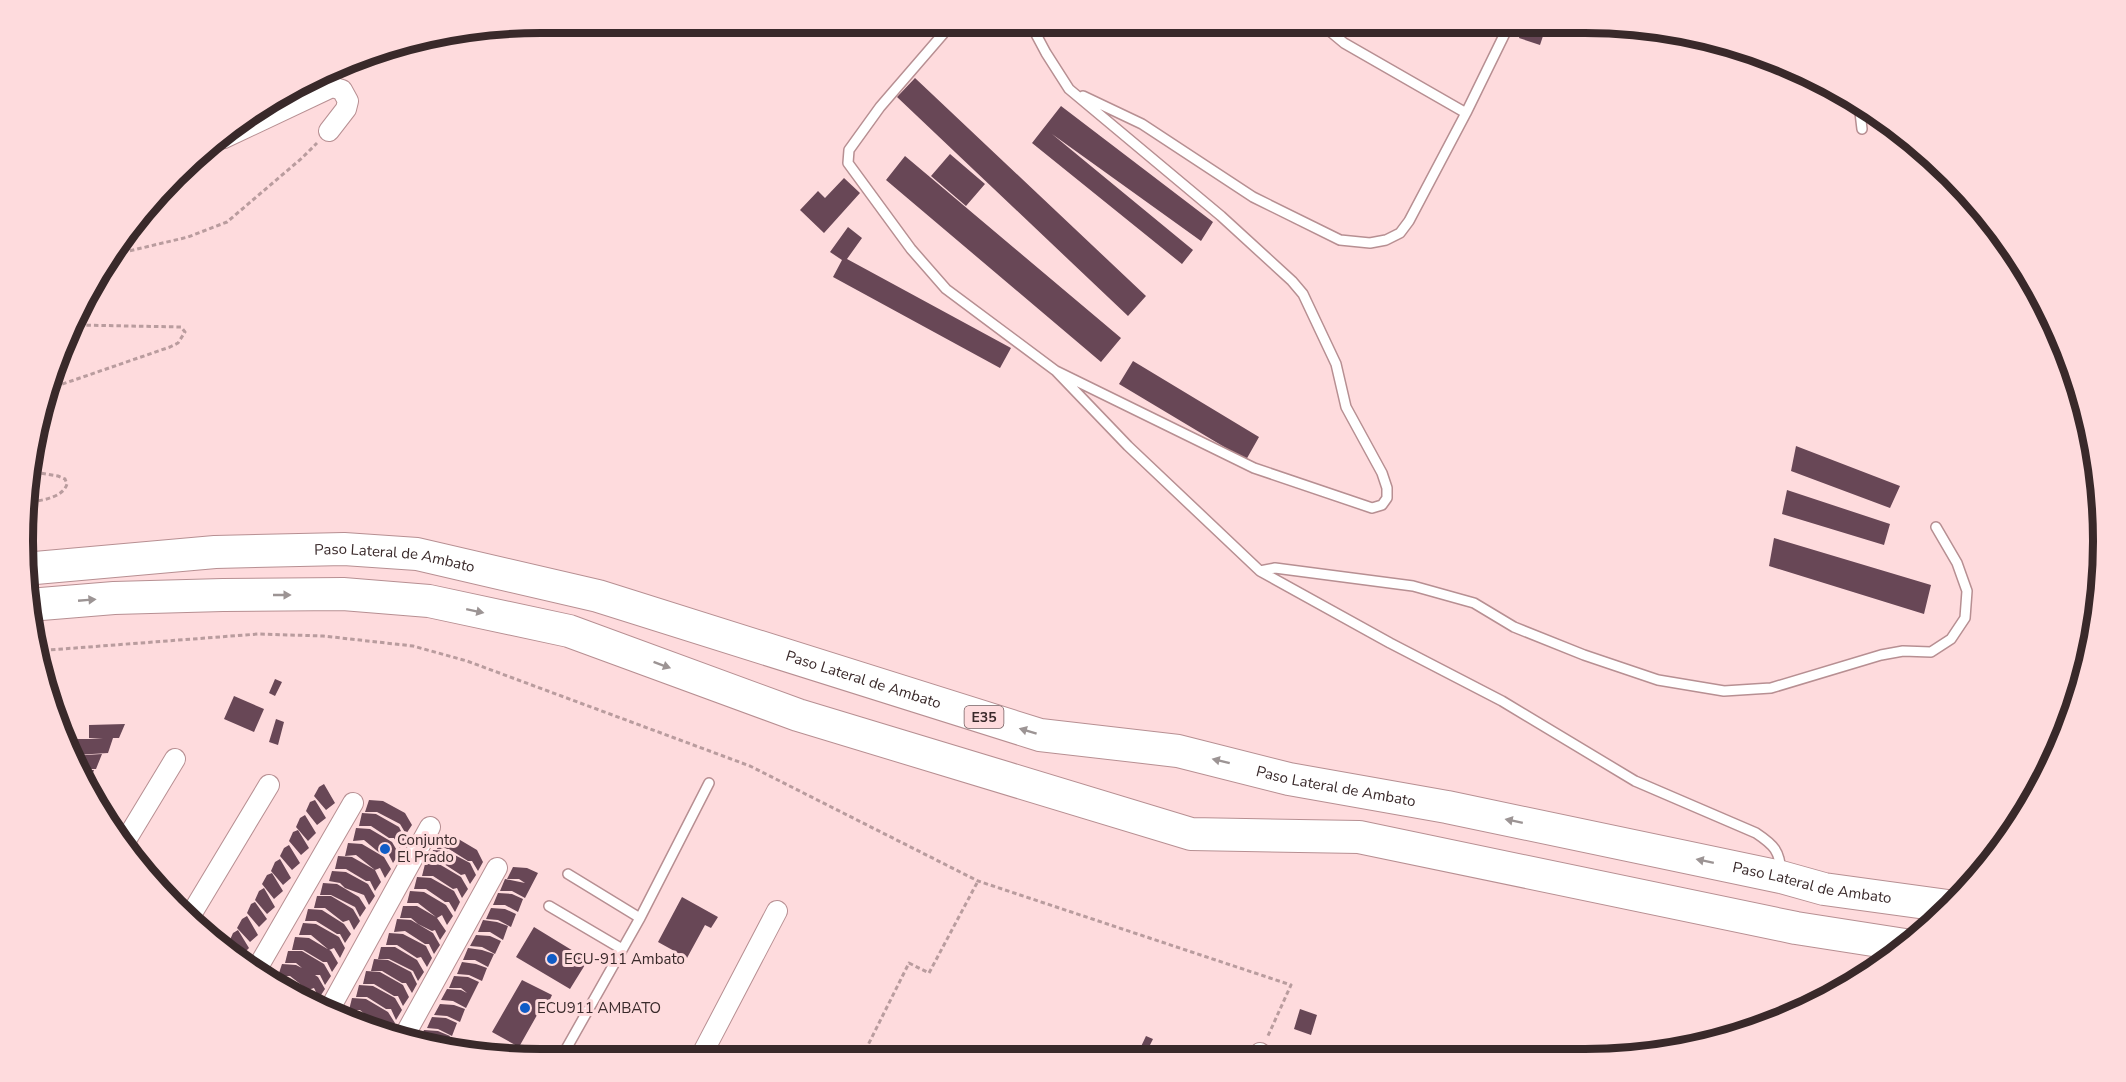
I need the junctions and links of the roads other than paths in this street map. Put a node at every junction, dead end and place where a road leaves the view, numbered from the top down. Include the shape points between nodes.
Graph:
1 (943, 33) edge
2 (1035, 33) edge
3 (1332, 33) edge
4 (1506, 33) edge
5 (1069, 89) junction
6 (1466, 113) junction
7 (1860, 115) edge
8 (248, 127) edge
9 (1862, 129) dead end
10 (329, 131) road end
11 (1056, 371) junction
12 (1936, 527) dead end
13 (34, 568) edge
14 (1260, 571) junction
15 (37, 604) edge
16 (176, 759) dead end
17 (709, 783) dead end
18 (269, 784) dead end
19 (353, 804) dead end
20 (430, 827) dead end
21 (128, 836) edge
22 (497, 868) dead end
23 (568, 874) dead end
24 (1782, 878) junction
25 (1939, 905) edge
26 (549, 906) dead end
27 (777, 910) dead end
28 (193, 911) edge
29 (640, 918) junction
30 (1895, 943) edge
31 (622, 949) junction
32 (260, 964) edge
33 (332, 1004) edge
34 (407, 1031) edge
35 (566, 1049) edge
36 (705, 1049) edge

1 - 11 lane via 880,106 849,150 848,163 911,249 946,289
2 - 5 lane
3 - 6 lane
4 - 6 lane
5 - 6 lane via 1142,124 1254,197 1340,240 1370,243 1400,233 1409,221
5 - 11 lane via 1221,216 1303,294 1336,364 1346,407 1382,473 1387,498 1382,505 1372,508 1254,468
7 - 9 lane
8 - 10 street via 332,87 342,90 348,101
11 - 14 lane via 1128,446
12 - 14 lane via 1957,563 1967,591 1965,618 1951,639 1931,652 1881,655 1771,688 1724,691 1658,680 1514,627 1474,603 1413,586 1275,568
24 -> 13 highway, Paso Lateral de Ambato / E35 via 1446,807 1288,779 1179,751 1040,735 598,596 417,554 344,549 215,552
14 - 24 lane via 1502,701 1635,780 1756,832 1771,843 1780,857
15 -> 30 highway via 114,598 343,594 429,601 569,631 798,715 1191,834 1359,837 1796,928
16 - 21 street
17 - 29 lane
18 - 28 street
19 - 32 street
20 - 33 street
22 - 34 street
23 - 29 lane
24 - 25 highway, Paso Lateral de Ambato / E35 via 1824,889
26 - 31 lane
27 - 36 street
29 - 31 lane
31 - 35 lane

